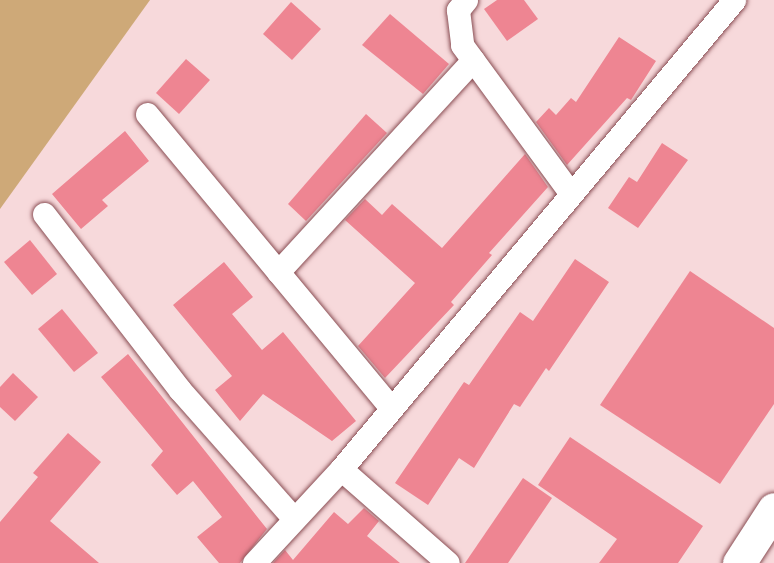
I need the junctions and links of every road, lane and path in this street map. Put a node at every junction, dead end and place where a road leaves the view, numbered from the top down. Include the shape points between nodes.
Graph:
1 (466, 0) edge
2 (734, 0) edge
3 (473, 60) junction
4 (147, 114) dead end
5 (569, 191) junction
6 (44, 214) dead end
7 (278, 272) junction
8 (391, 408) junction
9 (341, 468) junction
10 (774, 509) edge
11 (294, 519) junction
12 (254, 563) edge
13 (448, 563) edge
14 (739, 563) edge

1 - 3 street via 458,10 462,45
2 - 5 street
3 - 5 street
3 - 7 street
4 - 7 street
5 - 8 street
6 - 11 street via 180,390
7 - 8 street
8 - 9 street
9 - 11 street
9 - 13 street
10 - 14 street
11 - 12 street

